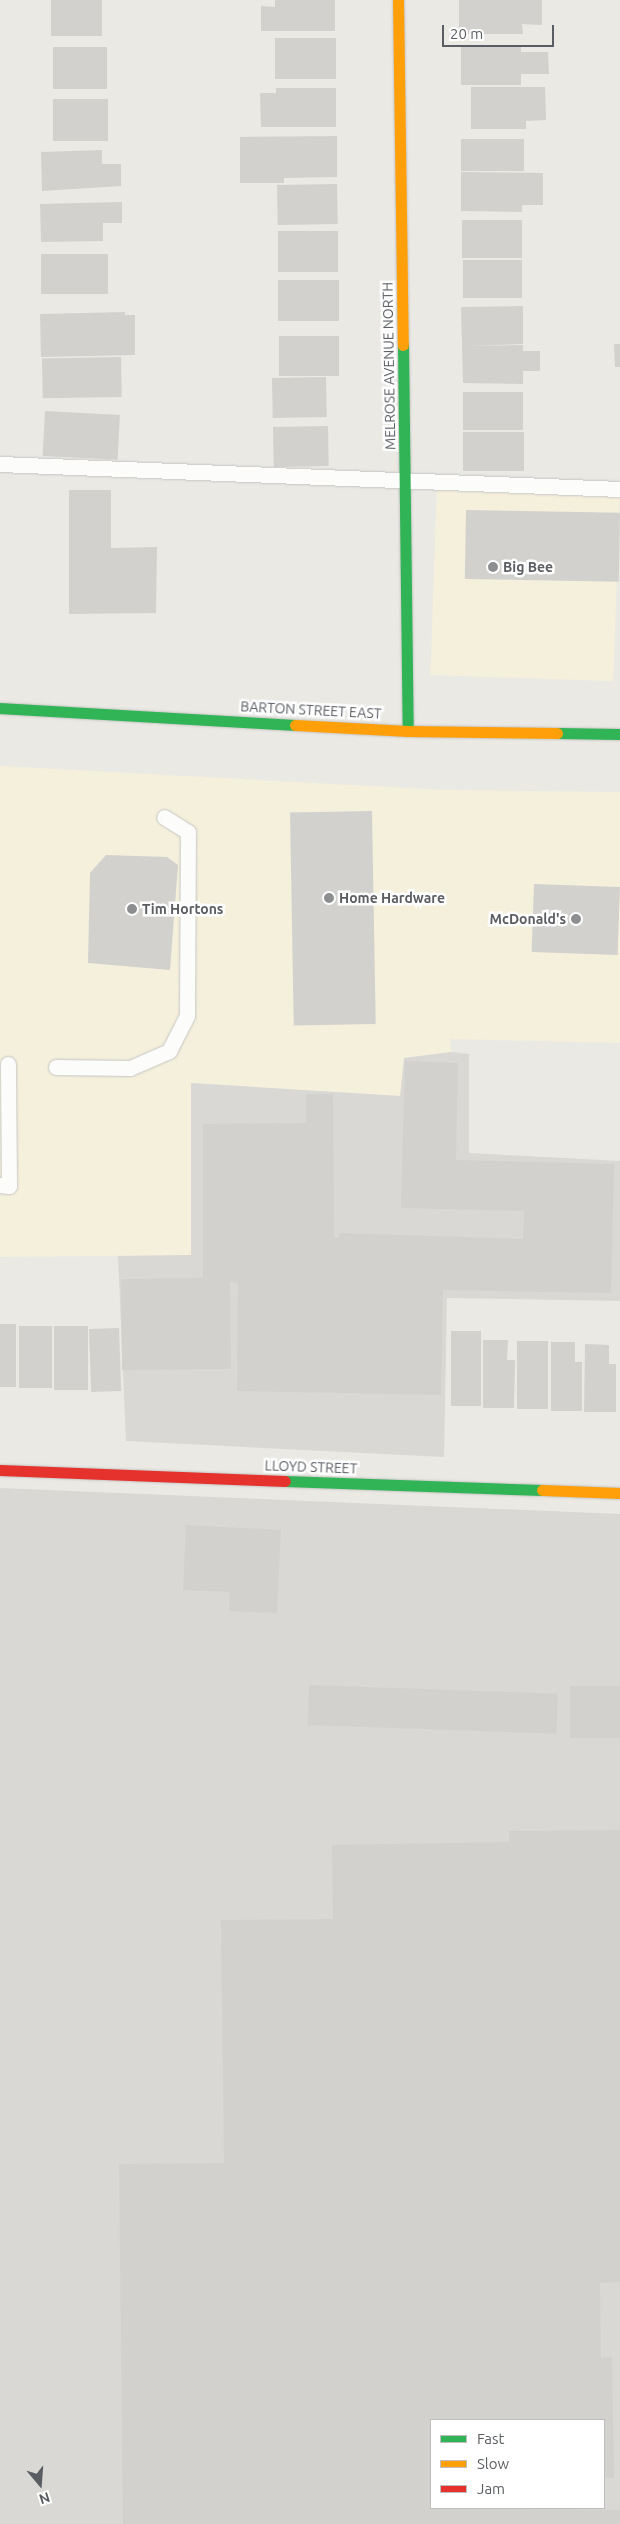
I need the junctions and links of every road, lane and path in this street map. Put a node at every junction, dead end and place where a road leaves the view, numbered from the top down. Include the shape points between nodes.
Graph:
1 (398, 0) edge
2 (0, 464) edge
3 (406, 480) junction
4 (620, 489) edge
5 (0, 708) edge
6 (408, 731) junction
7 (620, 734) edge
8 (164, 817) dead end
9 (8, 1064) dead end
10 (56, 1066) dead end
11 (0, 1185) edge
12 (0, 1470) edge
13 (620, 1493) edge

1 - 3 street, MELROSE AVENUE NORTH
2 - 3 lane
3 - 4 lane
3 - 6 street, MELROSE AVENUE NORTH
5 - 6 street, BARTON STREET EAST
6 - 7 street, BARTON STREET EAST
8 - 10 lane via 188,832 186,1016 169,1051 130,1068
9 - 11 lane via 9,1186
12 - 13 street, LLOYD STREET

